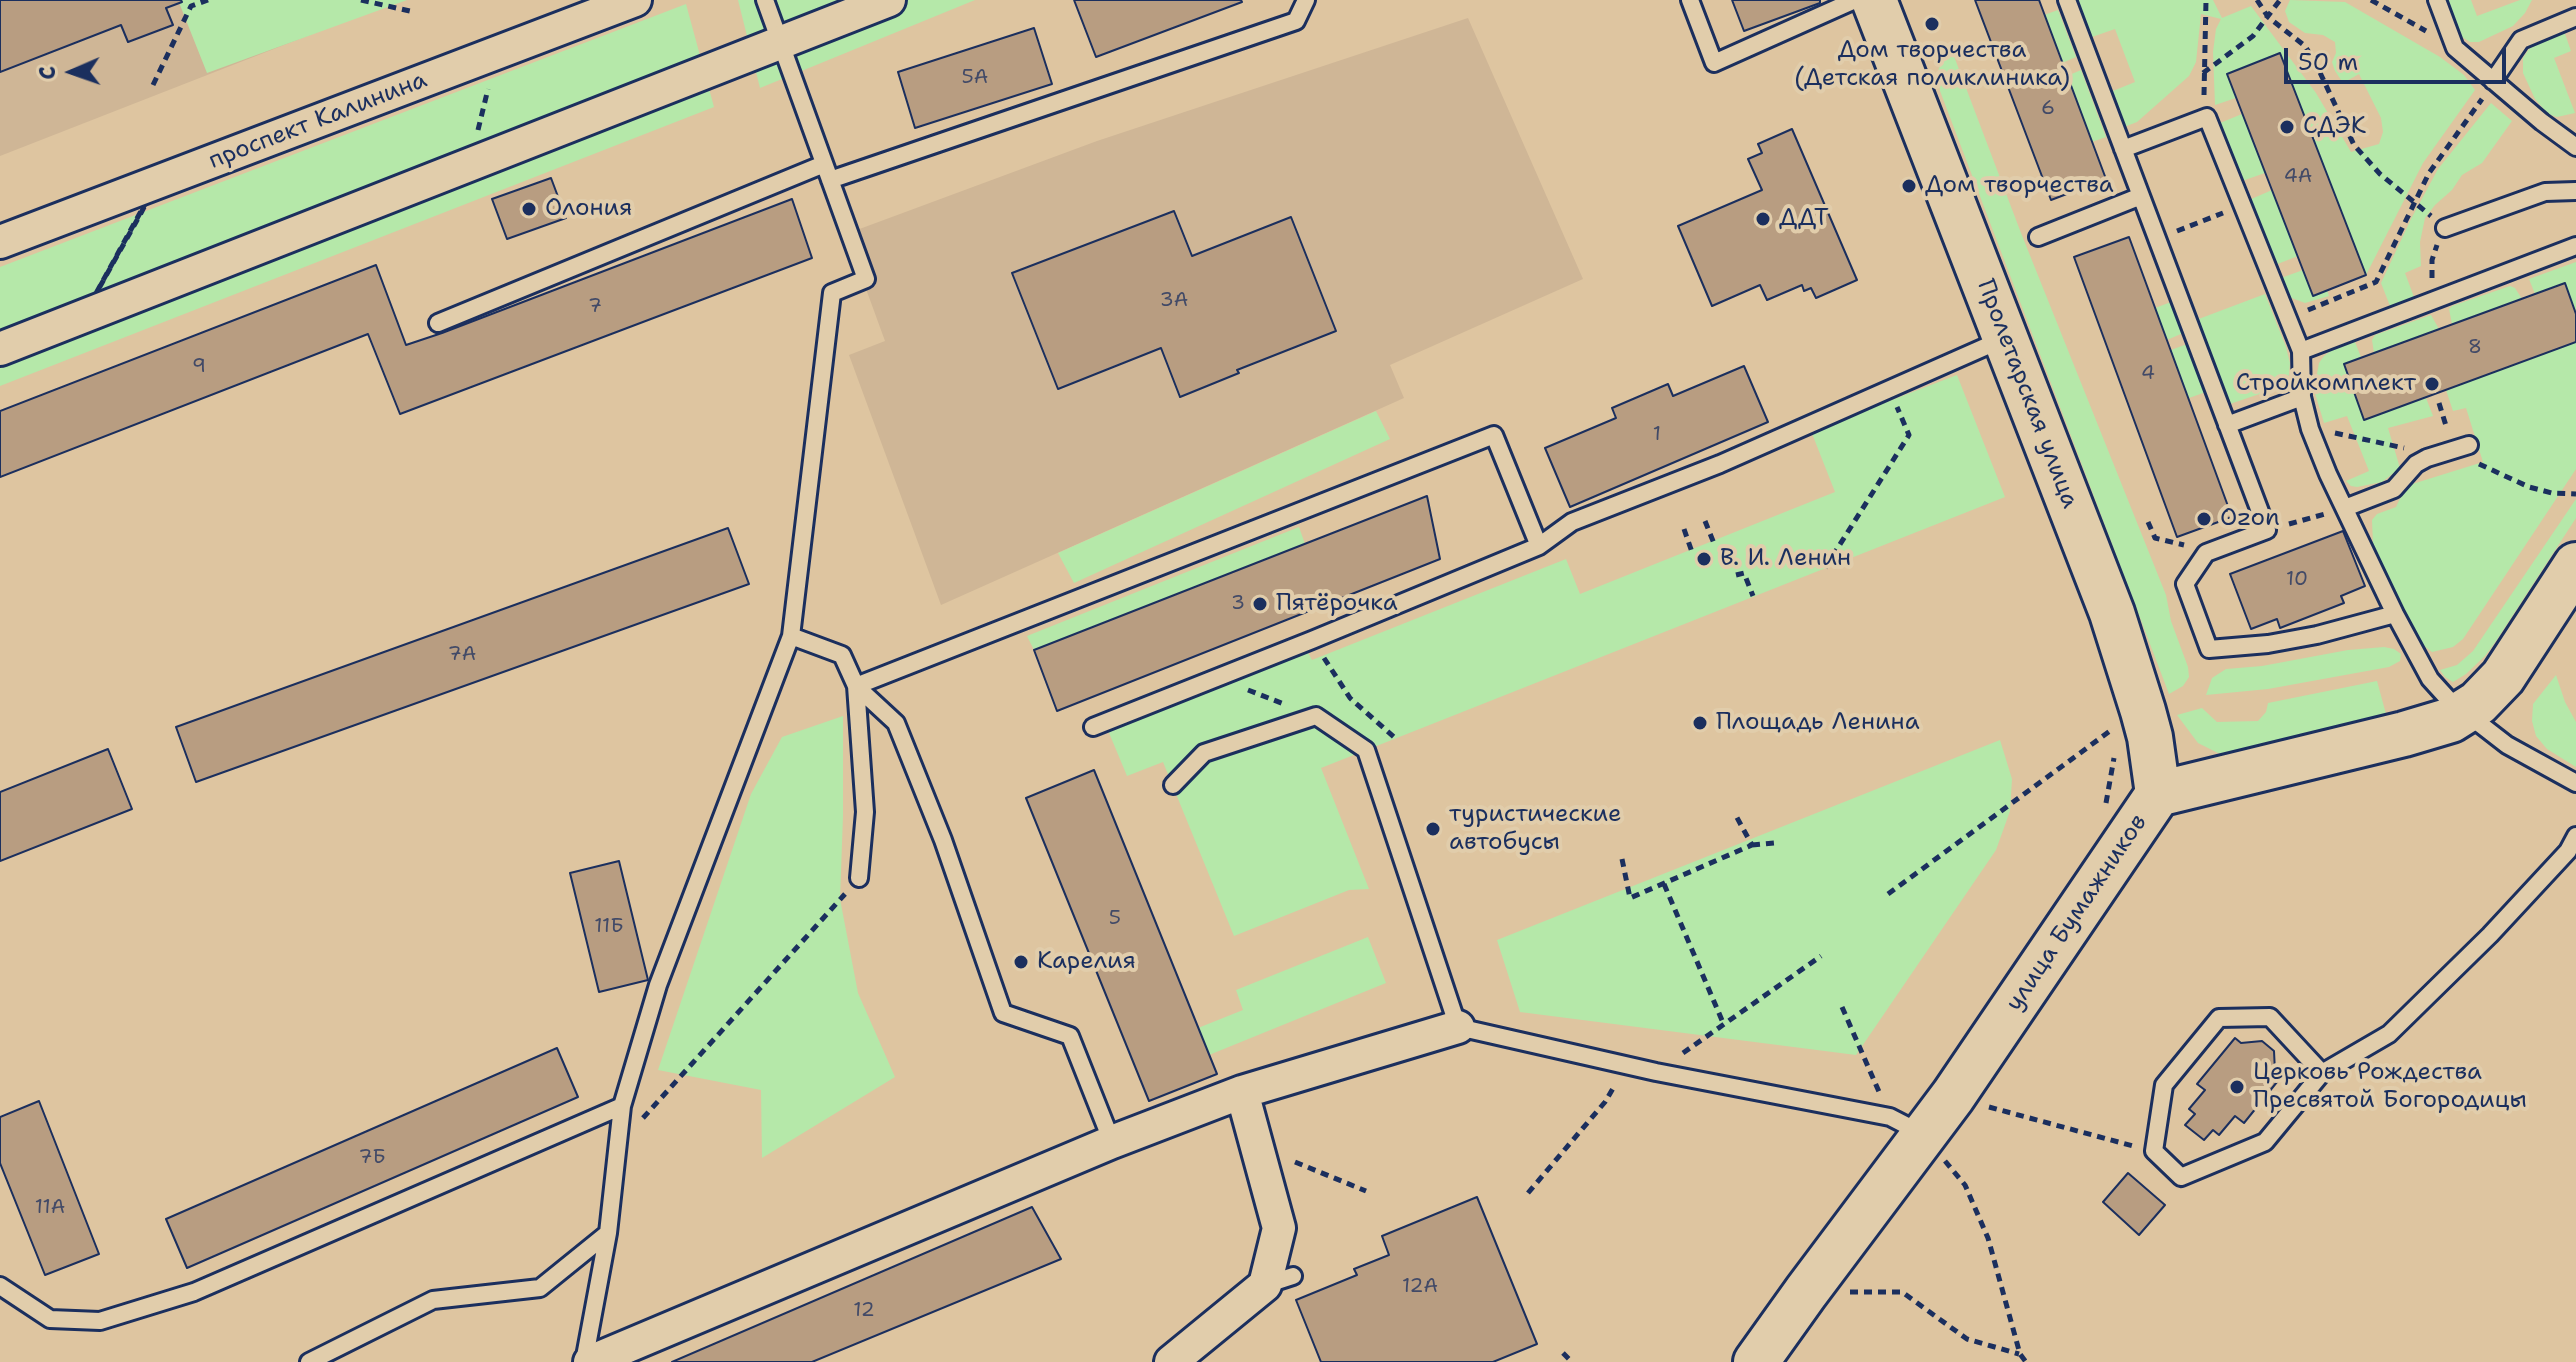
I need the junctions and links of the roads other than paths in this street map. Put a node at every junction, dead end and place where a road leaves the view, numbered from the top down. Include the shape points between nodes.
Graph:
1 (765, 0) edge
2 (889, 0) edge
3 (1306, 0) edge
4 (1690, 0) edge
5 (1855, 0) edge
6 (1874, 0) edge
7 (2067, 0) edge
8 (2437, 0) edge
9 (621, 3) edge
10 (2576, 17) edge
11 (780, 43) junction
12 (2493, 81) junction
13 (2576, 147) edge
14 (2123, 149) junction
15 (827, 172) junction
16 (2576, 191) edge
17 (2141, 196) junction
18 (2445, 228) road end
19 (2038, 237) dead end
20 (0, 242) edge
21 (2576, 246) edge
22 (438, 323) dead end
23 (2005, 338) junction
24 (0, 349) edge
25 (2301, 351) junction
26 (2302, 397) junction
27 (2227, 425) junction
28 (2461, 446) road end
29 (2345, 508) junction
30 (1539, 546) junction
31 (2576, 565) edge
32 (2395, 614) junction
33 (791, 636) junction
34 (856, 686) junction
35 (2464, 713) junction
36 (1093, 727) dead end
37 (2576, 783) edge
38 (1173, 785) dead end
39 (2158, 794) junction
40 (2576, 836) edge
41 (859, 878) road end
42 (1458, 1027) junction
43 (2322, 1073) junction
44 (1242, 1092) junction
45 (622, 1106) junction
46 (1907, 1126) junction
47 (1112, 1142) junction
48 (608, 1233) junction
49 (0, 1286) edge
50 (309, 1362) edge
51 (587, 1362) edge
52 (1171, 1362) edge
53 (1756, 1362) edge

1 - 11 lane
2 - 11 street
3 - 15 lane via 1296,21
4 - 5 lane via 1714,63
6 - 23 street, Пролетарская улица
7 - 14 lane
8 - 12 lane via 2455,48
9 - 20 street, проспект Калинина
10 - 12 lane via 2521,40
11 - 15 lane
11 - 24 street
12 - 13 lane
14 - 17 lane
14 - 25 lane via 2207,117
15 - 22 lane
15 - 33 lane via 866,279 832,293
16 - 18 lane via 2536,194
17 - 19 lane
17 - 27 lane
21 - 25 lane
23 - 30 lane via 1720,464 1572,522
23 - 39 street, Пролетарская улица via 2098,575 2143,711
25 - 26 lane
26 - 27 lane
26 - 29 lane via 2310,429
27 - 32 lane via 2267,530 2206,553 2185,584 2209,649 2317,635
28 - 29 lane via 2416,464 2394,489
29 - 32 lane
30 - 34 lane via 1494,435
30 - 36 lane
31 - 35 street, улица Бумажников via 2503,677
32 - 35 lane via 2430,679
33 - 34 lane via 842,655
33 - 45 lane via 658,985
34 - 41 lane via 865,812
34 - 47 lane via 896,723 1003,1013 1070,1036
35 - 37 lane
35 - 39 street, улица Бумажников via 2435,726
38 - 42 lane via 1204,753 1316,716 1366,750
39 - 46 street, улица Бумажников via 1953,1096
40 - 43 lane via 2490,935 2389,1034
42 - 44 street
42 - 46 lane
43 - 43 lane via 2265,1142 2181,1177 2154,1151 2164,1085 2219,1018 2270,1017
44 - 47 street
44 - 52 street via 1279,1228 1279,1280
45 - 48 lane
45 - 49 lane via 194,1292 100,1321 50,1319
46 - 53 street, улица Бумажников via 1806,1292
47 - 51 street
48 - 50 lane via 540,1288 433,1300
48 - 51 lane

